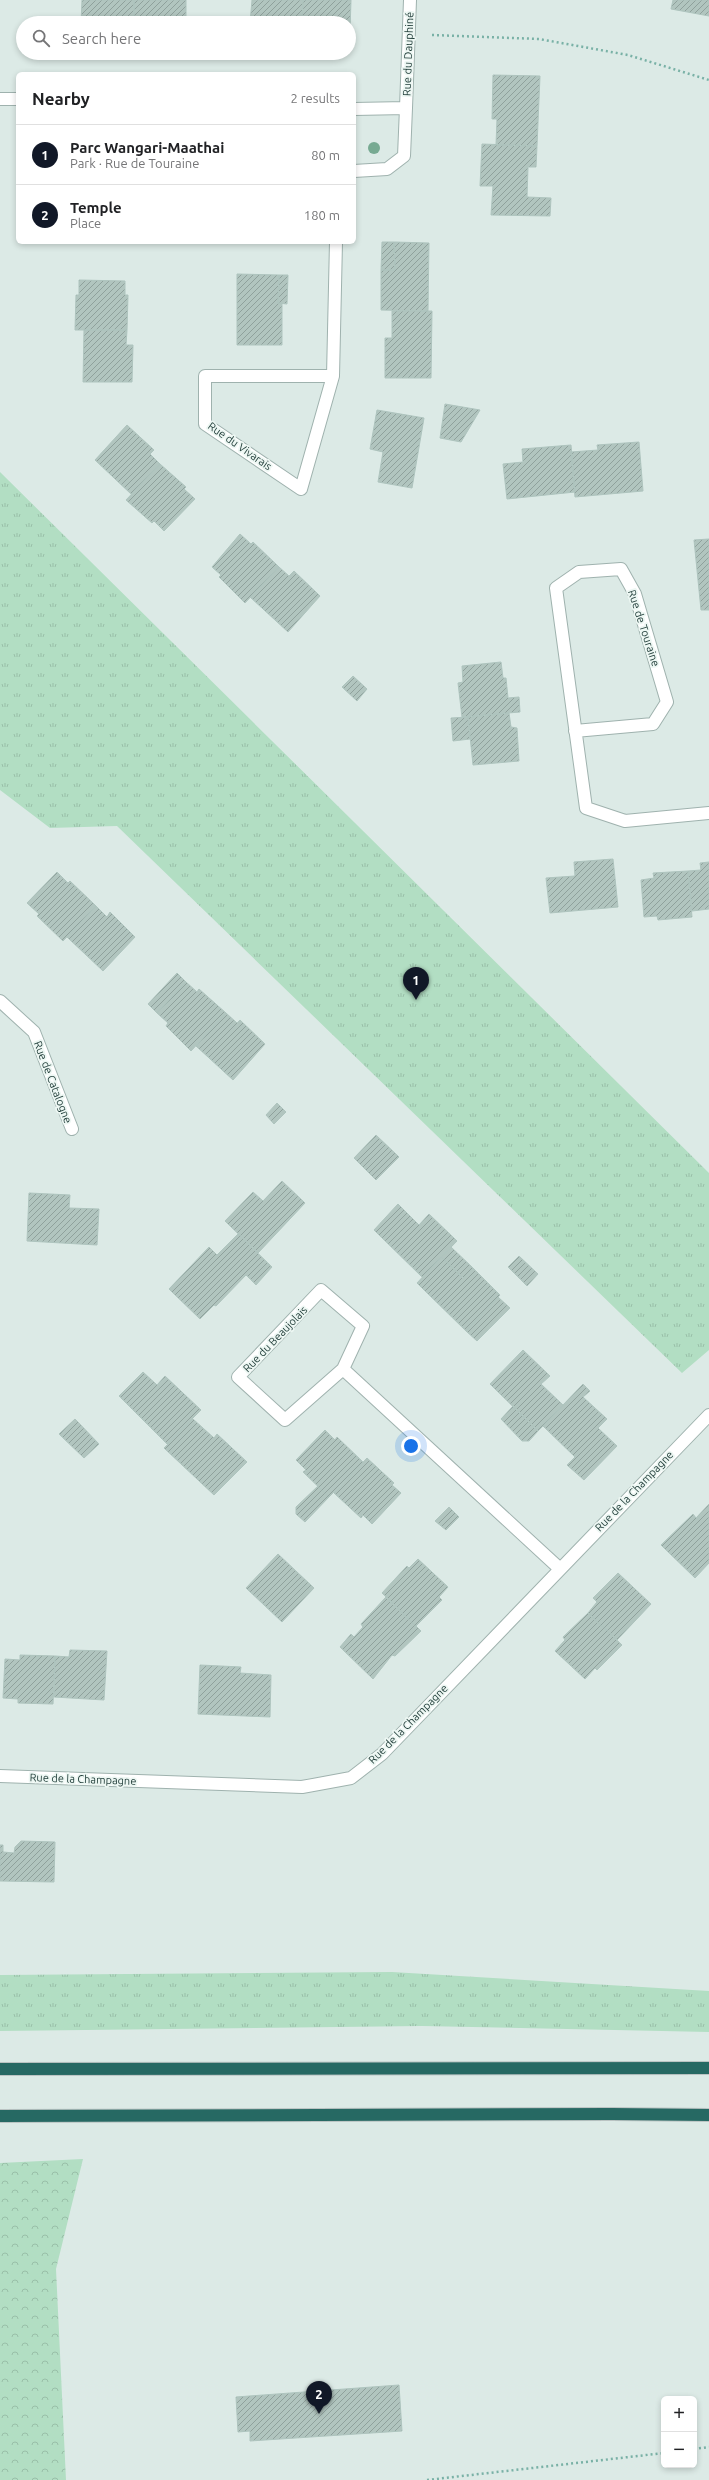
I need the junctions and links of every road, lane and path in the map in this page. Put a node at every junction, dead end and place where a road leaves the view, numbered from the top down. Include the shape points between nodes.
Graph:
1 (410, 0) edge
2 (410, 34) junction
3 (709, 80) edge
4 (0, 99) edge
5 (16, 99) edge
6 (406, 108) junction
7 (356, 109) edge
8 (356, 171) edge
9 (336, 244) edge
10 (333, 376) junction
11 (575, 731) junction
12 (709, 813) edge
13 (0, 1001) edge
14 (72, 1130) dead end
15 (343, 1369) junction
16 (709, 1415) edge
17 (558, 1568) junction
18 (0, 1776) edge
19 (709, 2068) edge
20 (0, 2069) edge
21 (709, 2115) edge
22 (0, 2116) edge
23 (709, 2448) edge
24 (697, 2449) edge
25 (661, 2453) edge
26 (427, 2480) edge

1 - 2 street, Rue du Dauphiné
2 - 3 path via 539,39 628,55
2 - 6 street, Rue du Dauphiné
4 - 5 street
6 - 7 street, Rue du Dauphiné
6 - 8 street, Rue du Dauphiné via 404,156 387,170
9 - 10 street, Rue du Vivarais
10 - 10 street, Rue du Vivarais via 301,489 205,424 205,376
11 - 11 street, Rue de Touraine via 556,588 579,572 621,569 635,594 667,702 653,724
11 - 12 street, Rue de Touraine via 586,808 624,821
13 - 14 street, Rue de Catalogne via 34,1032
15 - 15 street, Rue du Beaujolais via 285,1420 238,1377 322,1290 363,1326
15 - 17 street
16 - 17 street, Rue de la Champagne
17 - 18 street, Rue de la Champagne via 382,1754 351,1778 302,1787
19 - 20 highway
21 - 22 highway
23 - 24 path
25 - 26 path

